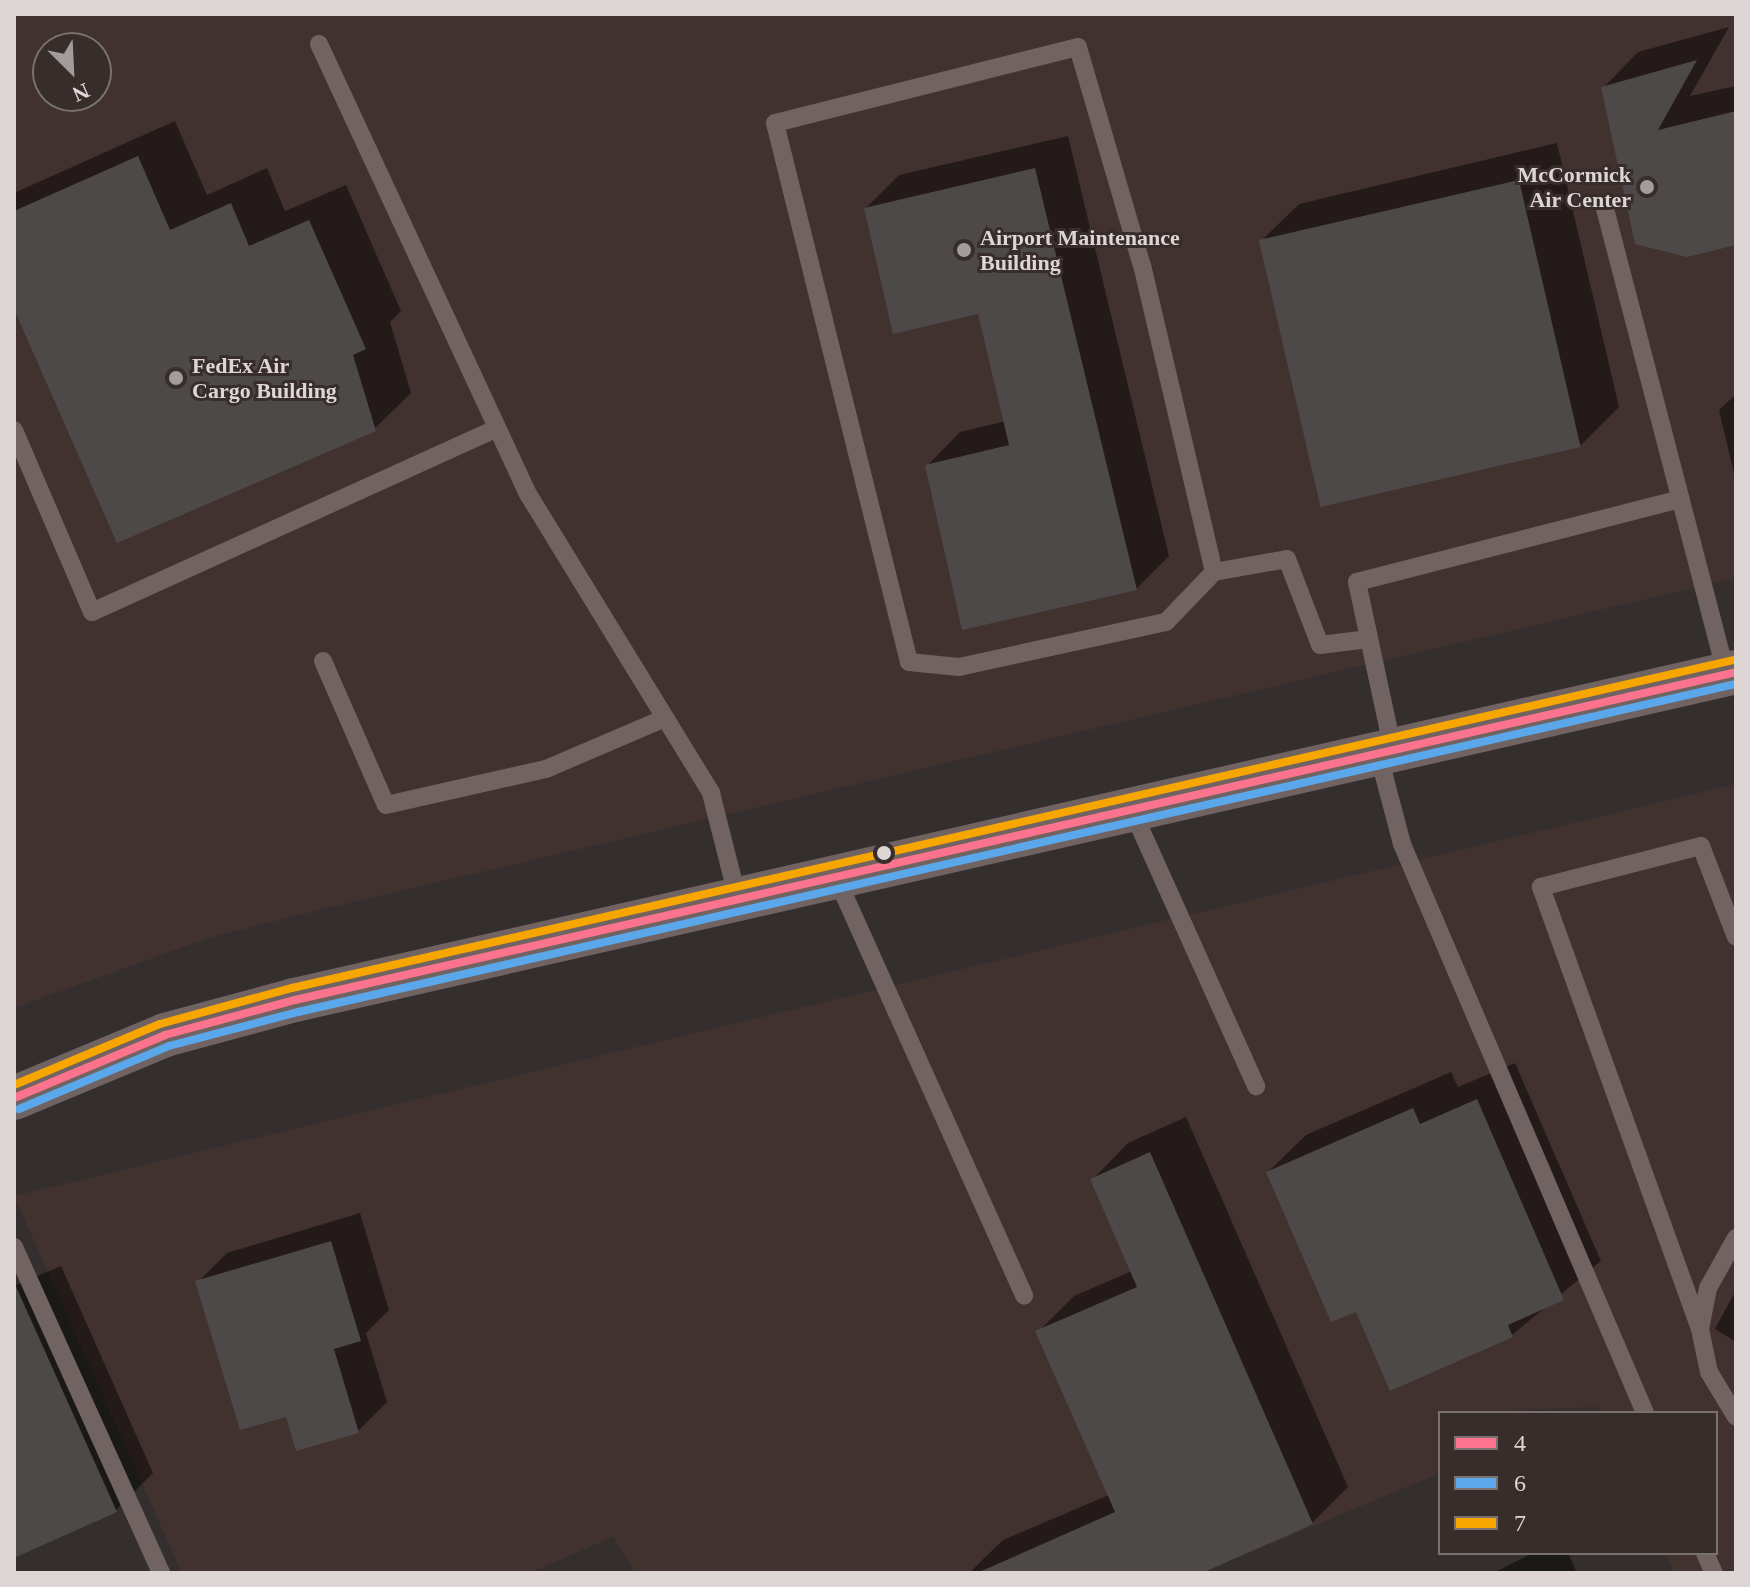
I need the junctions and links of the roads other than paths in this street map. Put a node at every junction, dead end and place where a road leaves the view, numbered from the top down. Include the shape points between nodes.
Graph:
1 (319, 44) dead end
2 (1604, 205) dead end
3 (497, 428) junction
4 (14, 430) edge
5 (1681, 499) junction
6 (1214, 572) junction
7 (1369, 639) junction
8 (323, 661) dead end
9 (1731, 673) edge
10 (665, 718) junction
11 (1385, 752) junction
12 (1132, 810) junction
13 (836, 877) junction
14 (738, 900) junction
15 (1736, 937) edge
16 (1256, 1086) dead end
17 (14, 1098) edge
18 (1736, 1238) edge
19 (14, 1247) edge
20 (1024, 1296) dead end
21 (1700, 1329) junction
22 (1644, 1411) edge
23 (1736, 1417) edge
24 (161, 1573) edge

1 - 3 lane
2 - 5 lane
3 - 4 lane via 92,612
3 - 10 lane via 528,494
5 - 7 lane via 1357,582
5 - 9 lane
6 - 6 lane via 1166,622 959,667 909,662 775,123 1078,47 1142,266
6 - 7 lane via 1287,559 1320,645
7 - 11 lane
8 - 10 lane via 386,805 546,769
9 - 11 main road
10 - 14 lane via 711,793
11 - 12 main road
11 - 22 lane via 1402,844
12 - 13 main road
12 - 16 lane
13 - 14 main road
13 - 20 lane
14 - 17 main road via 179,1031
15 - 21 lane via 1701,846 1541,887
18 - 21 lane via 1708,1288
19 - 24 lane
21 - 23 lane via 1709,1372

